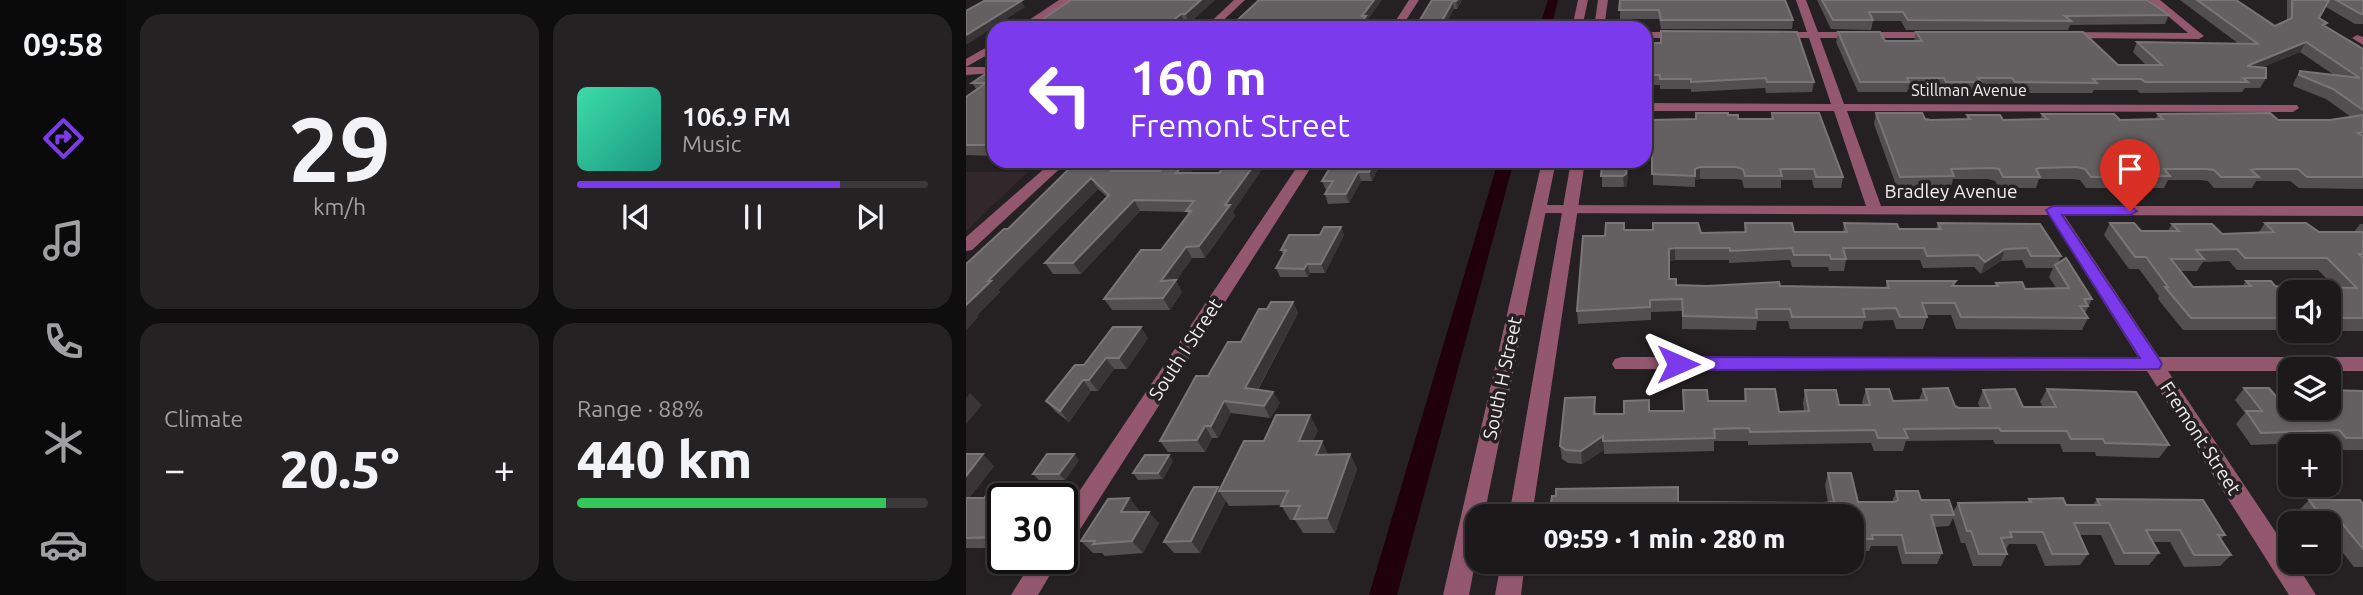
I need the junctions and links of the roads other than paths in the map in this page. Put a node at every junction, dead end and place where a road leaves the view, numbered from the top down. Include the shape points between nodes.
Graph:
1 (1066, 0) edge
2 (1240, 0) edge
3 (1414, 0) edge
4 (1583, 0) edge
5 (1604, 0) edge
6 (1801, 0) edge
7 (2154, 0) edge
8 (1034, 21) edge
9 (1217, 21) edge
10 (1400, 21) edge
11 (1578, 21) edge
12 (1600, 21) edge
13 (1652, 35) edge
14 (1697, 35) edge
15 (1761, 35) edge
16 (1813, 35) junction
17 (1951, 35) edge
18 (2048, 36) edge
19 (987, 50) edge
20 (966, 64) edge
21 (966, 71) edge
22 (987, 71) edge
23 (1652, 107) edge
24 (1839, 108) junction
25 (2293, 108) dead end
26 (1053, 168) edge
27 (1303, 168) edge
28 (1548, 168) edge
29 (1577, 168) edge
30 (1539, 210) junction
31 (1571, 210) junction
32 (1875, 210) junction
33 (2053, 210) junction
34 (2363, 211) edge
35 (966, 246) edge
36 (1622, 363) dead end
37 (2153, 364) junction
38 (2363, 364) edge
39 (1522, 504) edge
40 (1078, 513) edge
41 (1038, 574) edge
42 (1511, 574) edge
43 (1024, 595) edge
44 (1455, 595) edge
45 (1508, 595) edge
46 (2303, 595) edge

1 - 8 street
2 - 9 street
3 - 10 street
4 - 11 street
5 - 12 street
6 - 16 street
7 - 18 street via 2199,36
13 - 14 street
15 - 16 street
16 - 17 street
16 - 24 street
19 - 20 street
21 - 22 street
23 - 24 street, Stillman Avenue
24 - 25 street, Stillman Avenue
24 - 32 street
26 - 35 street
27 - 40 street, South I Street
28 - 30 street, South H Street
29 - 31 street, South H Street
30 - 31 street, Bradley Avenue
30 - 44 street, South H Street
31 - 32 street, Bradley Avenue
31 - 39 street, South H Street
32 - 33 street, Bradley Avenue
33 - 34 street, Bradley Avenue
33 - 37 street, Fremont Street
36 - 37 street
37 - 38 street
37 - 46 street, Fremont Street
41 - 43 street
42 - 45 street

